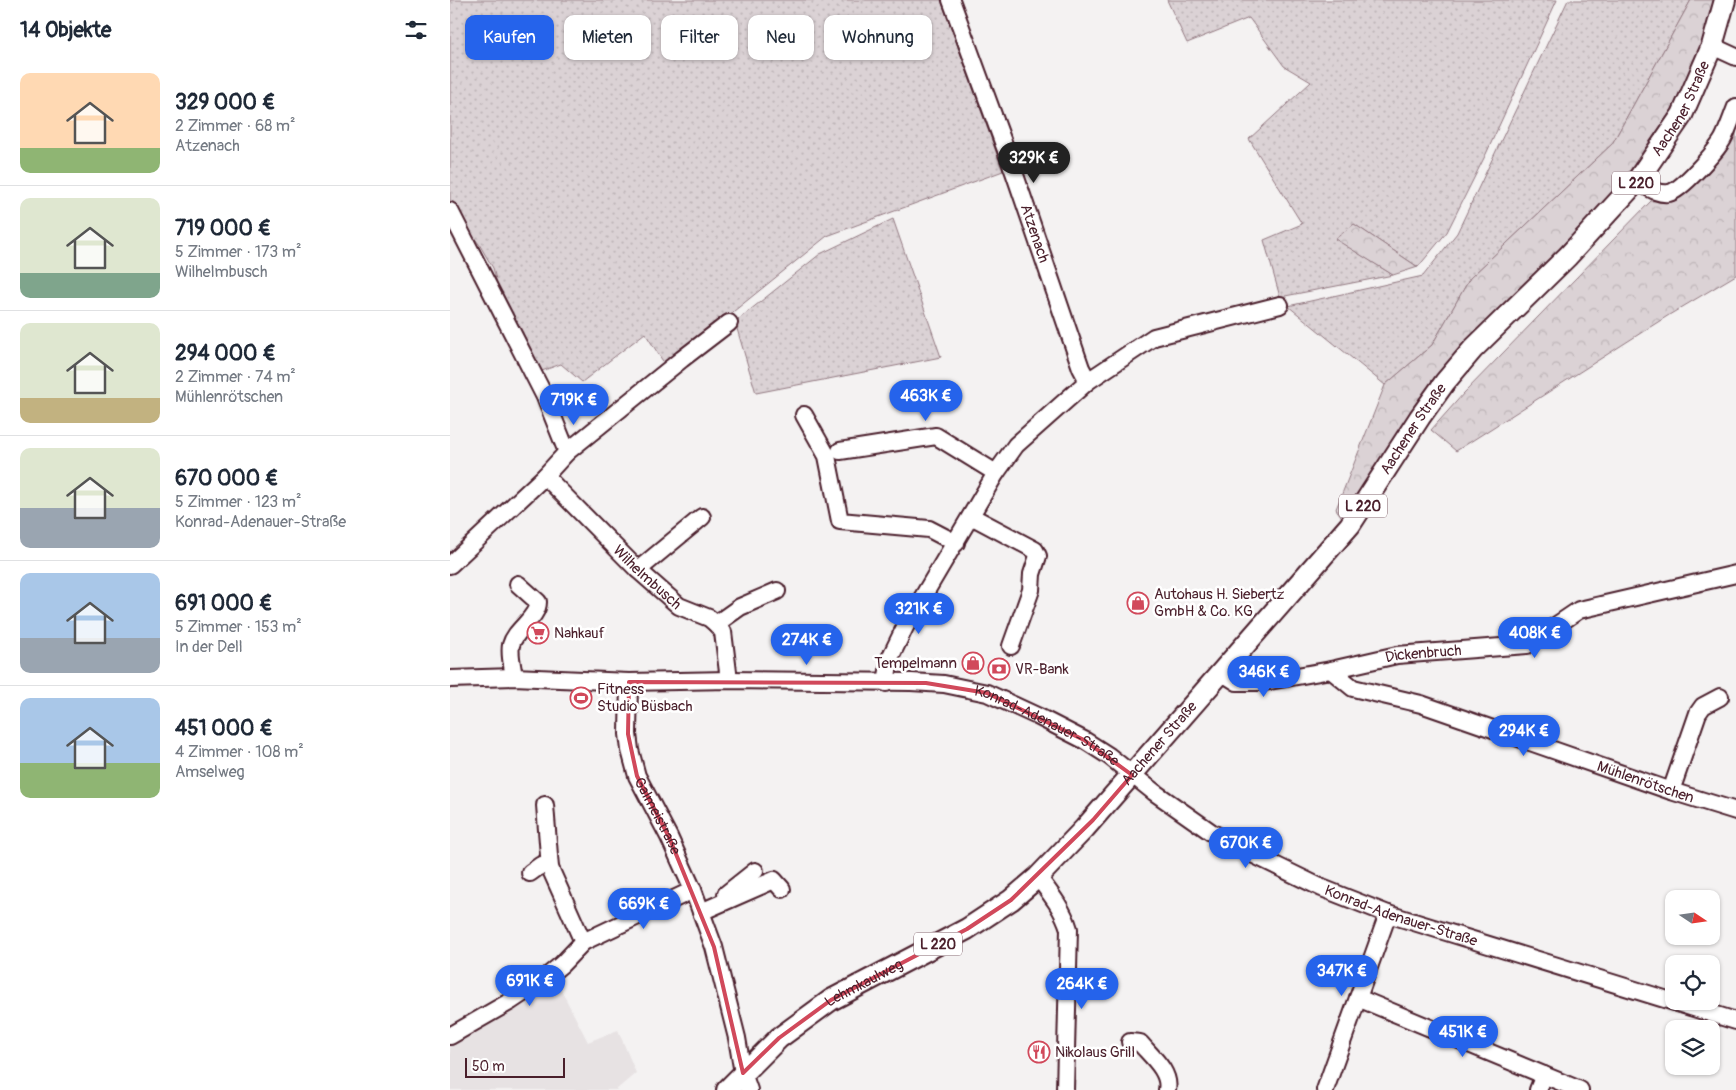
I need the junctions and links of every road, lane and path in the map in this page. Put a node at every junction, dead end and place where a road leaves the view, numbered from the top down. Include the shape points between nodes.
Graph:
1 (951, 0) edge
2 (1725, 0) edge
3 (1712, 46) junction
4 (1736, 57) edge
5 (1736, 107) edge
6 (1638, 181) junction
7 (450, 211) edge
8 (1280, 305) dead end
9 (729, 323) dead end
10 (1088, 381) junction
11 (804, 416) dead end
12 (840, 450) dead end
13 (567, 452) junction
14 (996, 473) junction
15 (545, 476) junction
16 (971, 516) junction
17 (702, 517) dead end
18 (956, 543) junction
19 (450, 565) edge
20 (638, 570) junction
21 (1736, 574) edge
22 (518, 584) dead end
23 (777, 591) dead end
24 (716, 624) junction
25 (1011, 646) dead end
26 (1331, 670) junction
27 (1221, 672) junction
28 (514, 677) junction
29 (450, 679) edge
30 (729, 680) junction
31 (629, 682) junction
32 (886, 683) junction
33 (1720, 697) dead end
34 (1132, 775) junction
35 (1671, 791) junction
36 (545, 805) dead end
37 (1736, 811) edge
38 (550, 868) junction
39 (755, 871) dead end
40 (530, 873) dead end
41 (1038, 877) junction
42 (782, 889) dead end
43 (693, 890) junction
44 (706, 909) junction
45 (1388, 914) junction
46 (583, 942) junction
47 (1358, 998) junction
48 (1736, 1021) edge
49 (450, 1036) edge
50 (1130, 1042) dead end
51 (746, 1082) edge
52 (1541, 1082) edge
53 (727, 1090) edge
54 (1065, 1090) edge
55 (1166, 1090) edge
56 (1325, 1090) edge
57 (1580, 1090) edge

1 - 10 street, Atzenach
2 - 3 main road, Aachener Straße / L 220
3 - 4 street
3 - 6 main road, Aachener Straße / L 220 via 1682,115
5 - 6 street via 1723,140 1679,188 1669,193 1658,192
6 - 27 main road, Aachener Straße / L 220 via 1445,382 1350,525
7 - 13 street via 545,397
8 - 10 street via 1154,337
9 - 13 street
10 - 14 street via 1016,445
11 - 18 street via 828,456 840,521 929,529
12 - 14 street via 936,436
13 - 15 street
14 - 16 street
15 - 19 street
15 - 20 street, Wilhelmbusch
16 - 18 street
16 - 25 street via 1035,550 1038,556 1031,590
17 - 20 street
18 - 32 street via 905,627 890,658
20 - 24 street, Wilhelmbusch via 680,606
21 - 26 street, Dickenbruch via 1579,610 1527,645 1397,655
22 - 28 street via 538,602 538,606 514,636 510,648
23 - 24 street via 740,607
24 - 30 street via 723,632
26 - 27 street, Dickenbruch via 1264,682 1237,682
26 - 35 street, Mühlenrötschen via 1353,688 1421,704
27 - 34 main road, Aachener Straße / L 220
28 - 29 street, Konrad-Adenauer-Straße
28 - 31 street, Konrad-Adenauer-Straße
30 - 31 street, Konrad-Adenauer-Straße
30 - 32 street, Konrad-Adenauer-Straße
31 - 43 street, Galmeistraße via 628,734 637,776
32 - 34 street, Konrad-Adenauer-Straße via 944,684 987,693 1084,740
33 - 35 street via 1698,712
34 - 41 main road, Aachener Straße / L 220
34 - 45 street, Konrad-Adenauer-Straße via 1211,832 1322,888
35 - 37 street, Mühlenrötschen
36 - 38 street
38 - 40 street via 541,864
38 - 46 street
39 - 44 street
41 - 51 main road, Lehmkaulweg / L 220 via 1011,900 967,929 831,1000 779,1038
41 - 54 street via 1056,901 1068,929
42 - 44 street via 774,880
43 - 44 street, Galmeistraße
43 - 46 street
44 - 51 street, Galmeistraße
45 - 47 street
45 - 48 street, Konrad-Adenauer-Straße
46 - 49 street via 544,979
47 - 52 street
47 - 56 street
50 - 55 street via 1140,1043 1165,1072
51 - 53 main road, Lehmkaulweg / L 220
52 - 57 street

